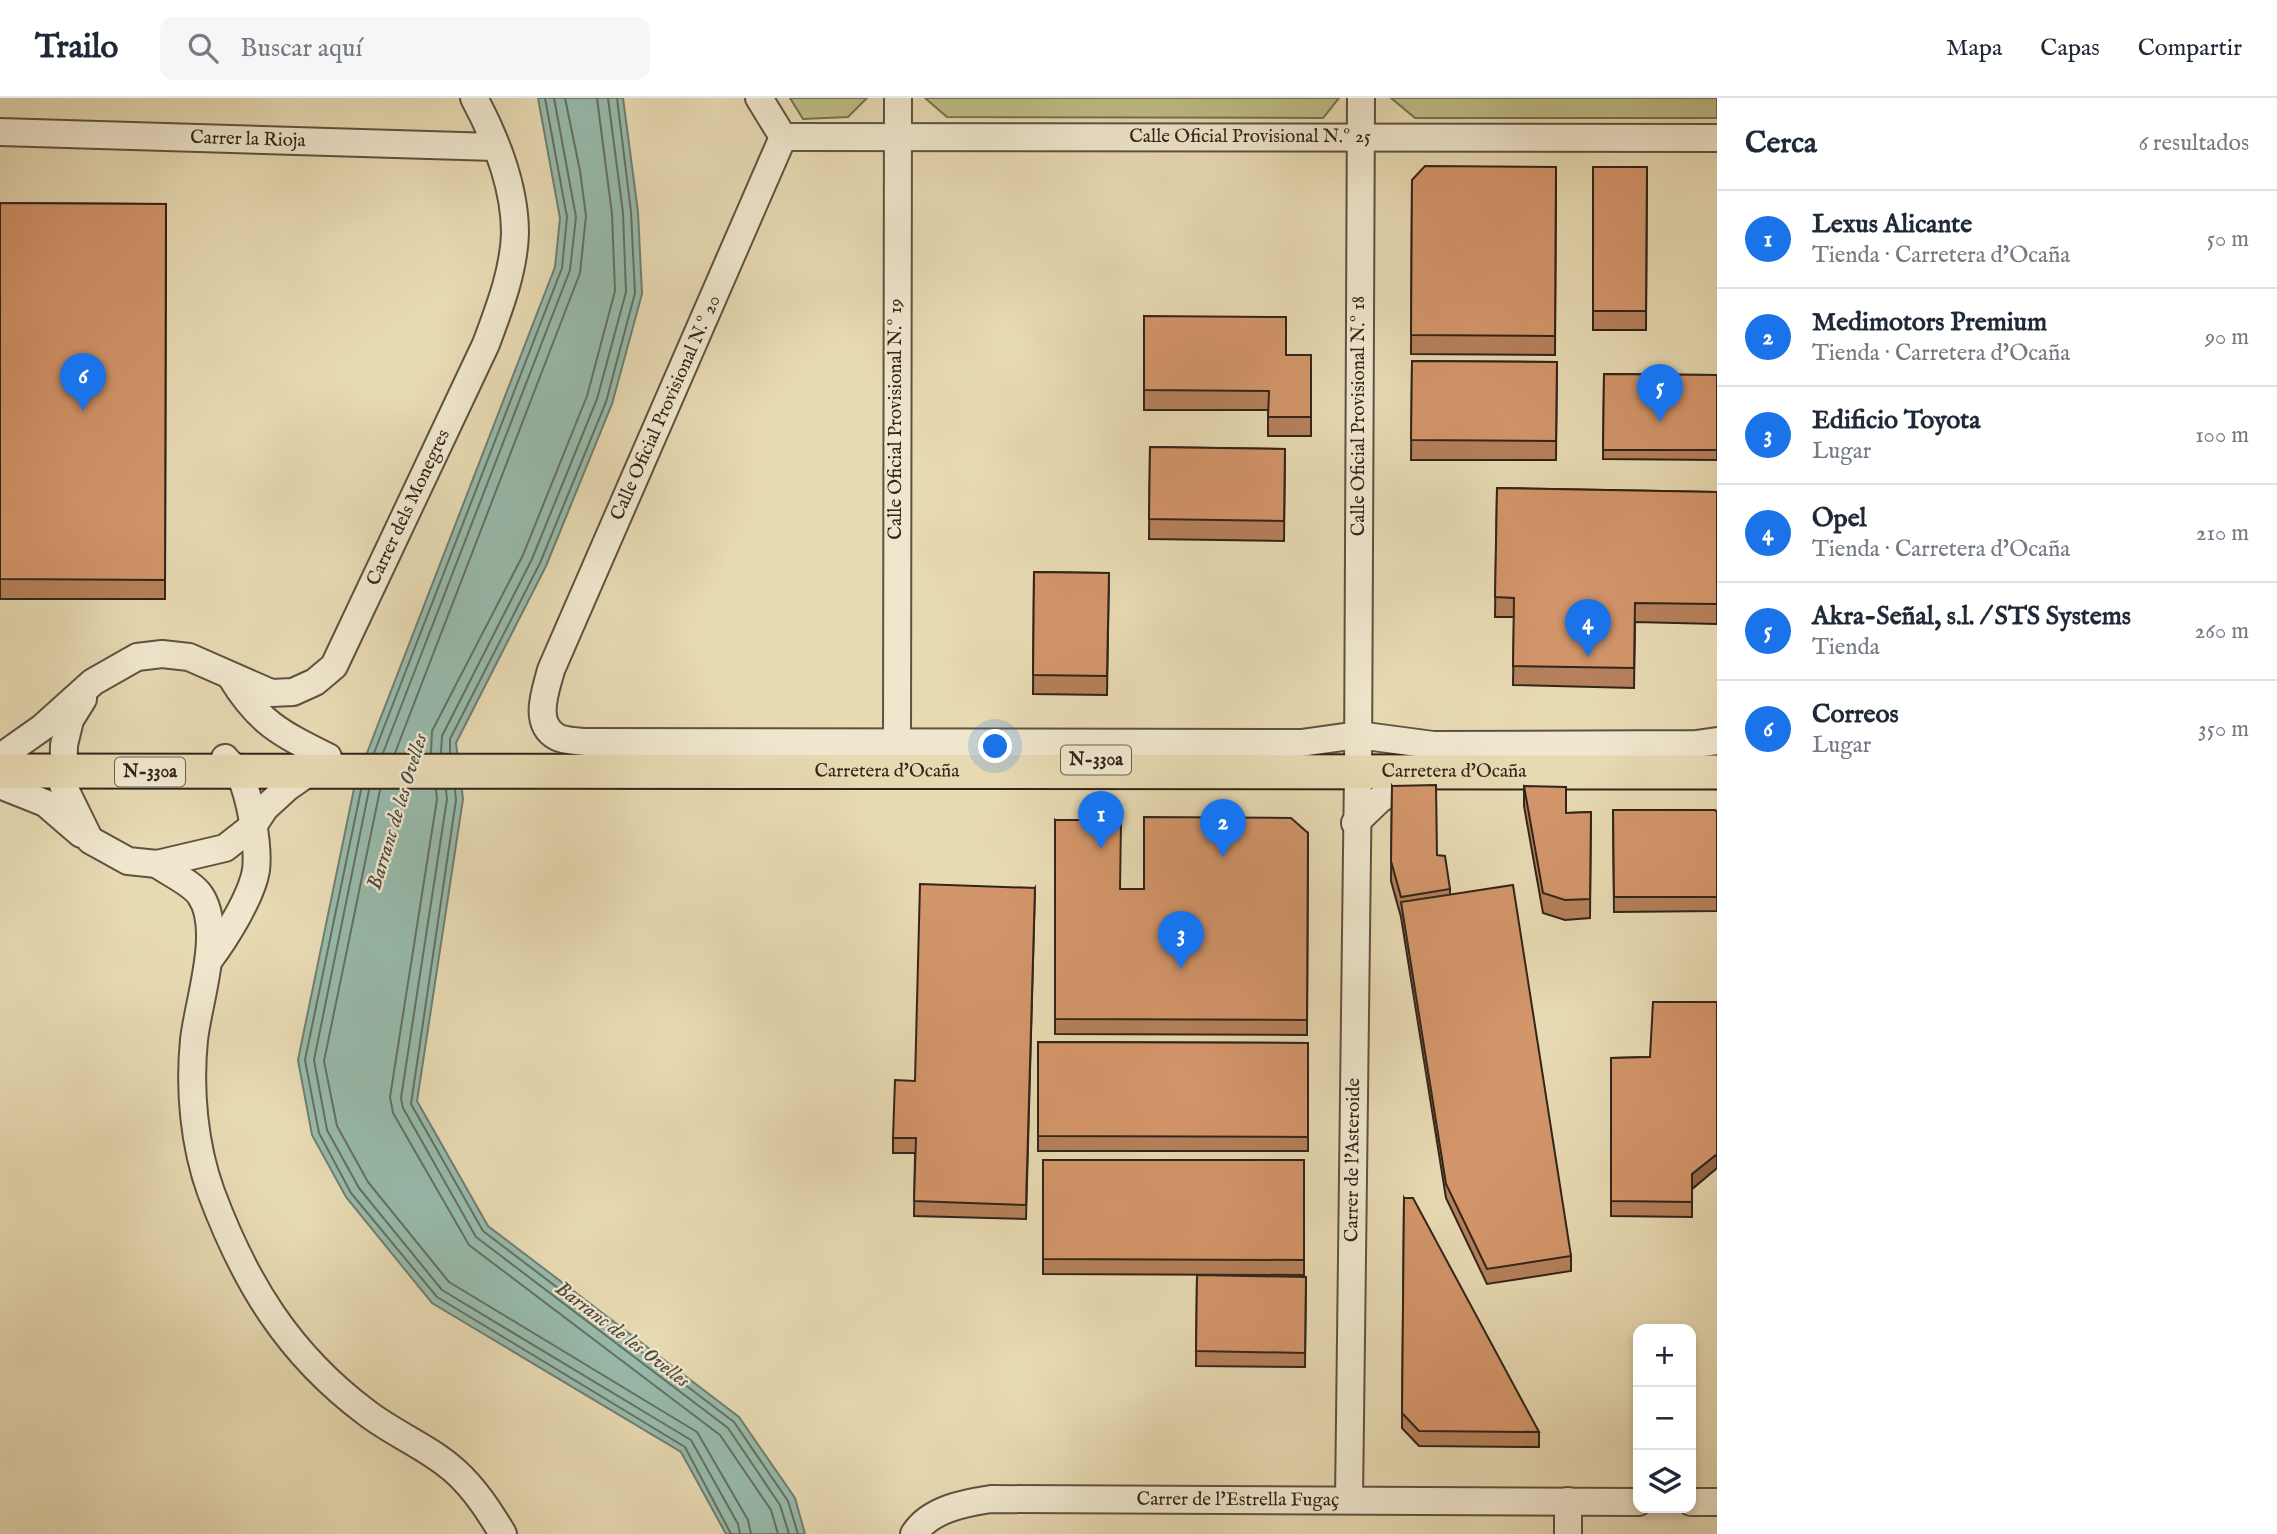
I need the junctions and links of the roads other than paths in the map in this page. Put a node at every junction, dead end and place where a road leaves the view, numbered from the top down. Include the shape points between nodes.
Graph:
1 (474, 98) edge
2 (759, 98) edge
3 (898, 98) edge
4 (1361, 98) edge
5 (0, 132) edge
6 (898, 135) junction
7 (783, 137) junction
8 (1361, 138) junction
9 (1717, 138) edge
10 (495, 147) junction
11 (231, 677) junction
12 (93, 682) junction
13 (545, 724) joint
14 (897, 741) junction
15 (1717, 741) edge
16 (1358, 756) junction
17 (0, 761) edge
18 (1717, 761) edge
19 (61, 763) junction
20 (231, 765) junction
21 (321, 766) junction
22 (1427, 772) junction
23 (1717, 772) edge
24 (1355, 823) junction
25 (253, 827) junction
26 (90, 839) junction
27 (157, 864) junction
28 (209, 960) junction
29 (1349, 1500) junction
30 (1568, 1501) junction
31 (1633, 1502) edge
32 (1696, 1502) edge
33 (1717, 1502) edge
34 (915, 1532) edge
35 (503, 1534) edge
36 (1568, 1534) edge

1 - 10 street, Carrer dels Monegres
2 - 7 street
3 - 6 street, Calle Oficial Provisional N.º 19
4 - 8 street, Calle Oficial Provisional N.º 18
5 - 10 street, Carrer la Rioja
6 - 7 street, Calle Oficial Provisional N.º 25
6 - 8 street, Calle Oficial Provisional N.º 25
6 - 14 street, Calle Oficial Provisional N.º 19
7 - 13 street, Calle Oficial Provisional N.º 20 via 551,670 541,707
8 - 9 street, Calle Oficial Provisional N.º 25
8 - 16 street, Calle Oficial Provisional N.º 18
10 - 11 street, Carrer dels Monegres via 505,169 515,233 505,290 486,344 347,644 334,666 293,692 271,693
11 - 12 street, Carrer dels Monegres via 189,657 162,654 137,657
11 - 21 street, Carretera d'Ocaña via 249,707
12 - 17 street
12 - 19 street via 70,720
13 - 14 street, Carretera d'Ocaña via 557,737 585,742
14 - 16 street, Carretera d'Ocaña via 1301,743
15 - 16 street, Carretera d'Ocaña via 1433,745
16 - 18 main road, Carretera d'Ocaña / N-330a
16 - 21 main road, Carretera d'Ocaña / N-330a
16 - 22 main road, Carretera d'Ocaña / N-330a
16 - 24 street, Carrer de l'Asteroide
17 - 19 main road, Carretera d'Ocaña / N-330a
17 - 26 street via 67,825
19 - 20 main road, Carretera d'Ocaña / N-330a
19 - 26 street via 63,785
20 - 21 main road, Carretera d'Ocaña / N-330a
20 - 25 street
21 - 25 street via 265,808
22 - 23 main road, Carretera d'Ocaña / N-330a
22 - 24 street via 1380,799
24 - 29 street, Carrer de l'Asteroide
25 - 27 street via 225,848
25 - 28 street via 256,870 230,932
26 - 27 street via 128,861
27 - 28 street via 200,895 210,928
28 - 35 street via 194,1041 192,1104 205,1174 247,1277 288,1339 334,1386 454,1470 483,1501
29 - 30 street, Carrer de l'Estrella Fugaç
29 - 34 street, Carrer de l'Estrella Fugaç via 991,1499 963,1503 932,1516
30 - 31 street, Carrer de l'Estrella Fugaç
30 - 36 street
32 - 33 street

